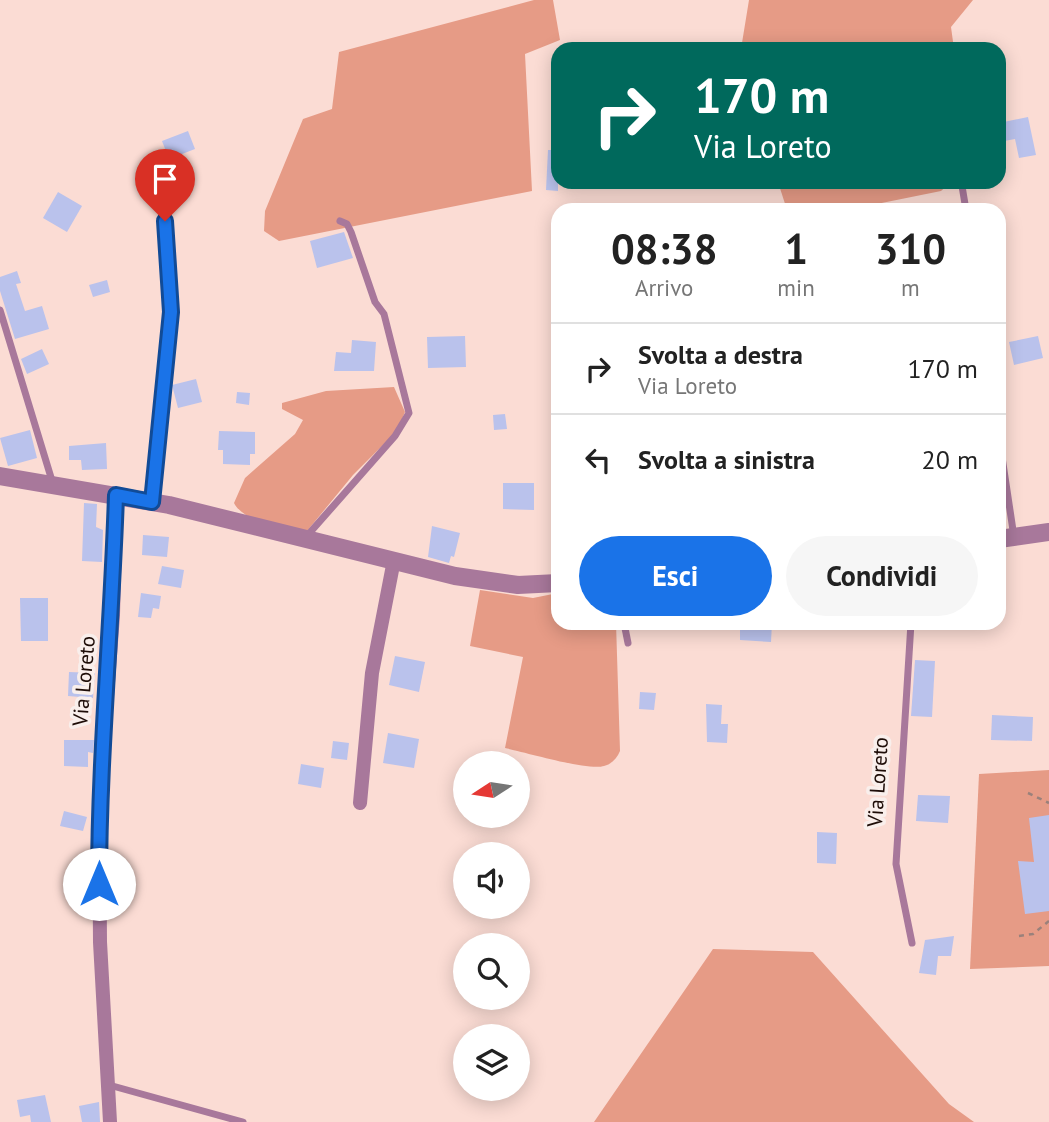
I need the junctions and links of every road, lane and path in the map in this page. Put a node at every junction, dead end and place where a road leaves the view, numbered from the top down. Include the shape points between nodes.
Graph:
1 (160, 194) dead end
2 (341, 221) dead end
3 (0, 310) edge
4 (0, 477) edge
5 (54, 488) junction
6 (116, 495) junction
7 (152, 502) junction
8 (1049, 532) edge
9 (305, 538) junction
10 (1007, 538) edge
11 (394, 560) junction
12 (551, 584) edge
13 (625, 630) edge
14 (911, 630) edge
15 (628, 643) dead end
16 (1028, 793) dead end
17 (359, 803) dead end
18 (1049, 803) edge
19 (1049, 921) edge
20 (1019, 936) dead end
21 (912, 943) dead end
22 (107, 1084) junction
23 (110, 1122) edge
24 (243, 1122) edge

1 - 7 lane via 171,312
2 - 9 lane via 351,232 375,302 384,314 409,413 395,436
3 - 5 lane
4 - 5 street
5 - 6 street
6 - 7 street
6 - 22 street, Via Loreto via 113,615 99,804 99,928
7 - 9 street
8 - 10 street
9 - 11 street
11 - 12 street via 497,583
11 - 17 street via 372,673
13 - 15 lane
14 - 21 lane, Via Loreto via 896,864
16 - 18 path
19 - 20 path via 1033,934
22 - 23 street, Via Loreto
22 - 24 lane

